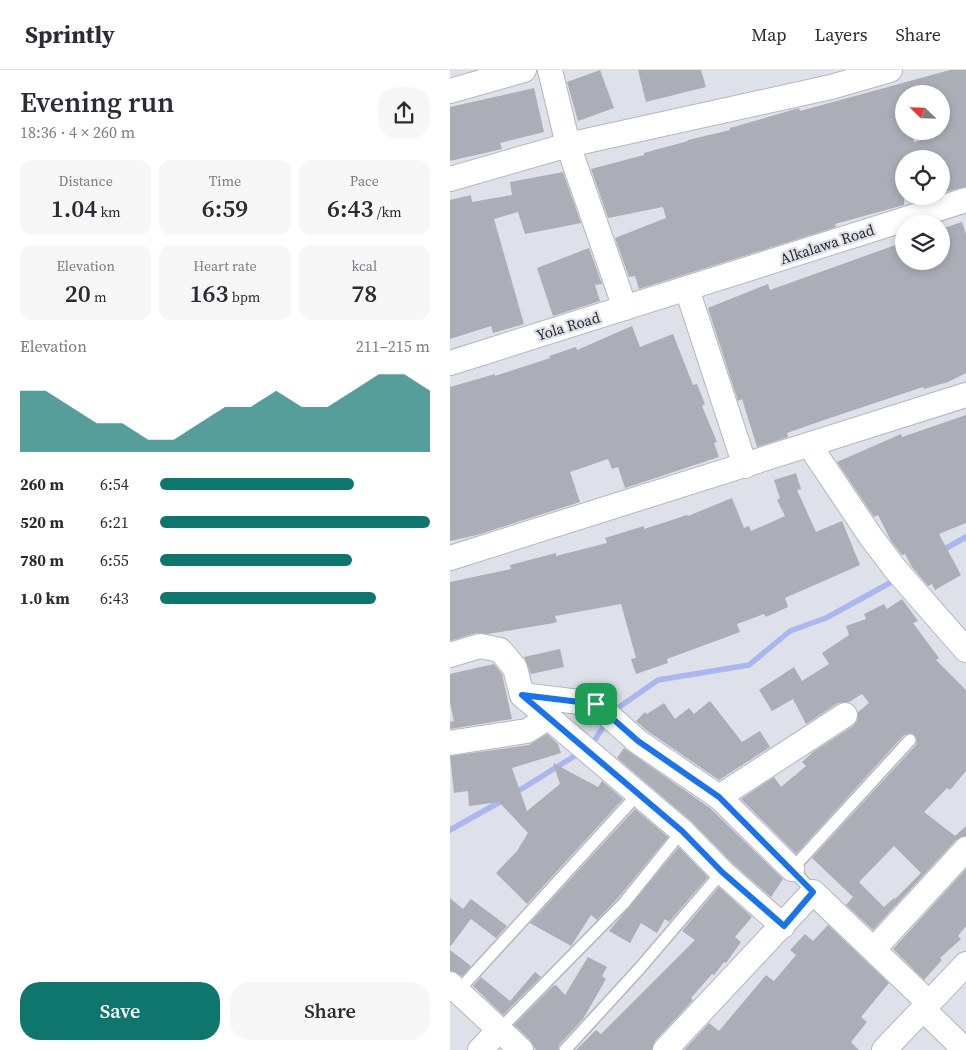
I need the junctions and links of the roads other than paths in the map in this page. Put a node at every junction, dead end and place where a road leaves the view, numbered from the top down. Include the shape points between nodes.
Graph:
1 (524, 70) edge
2 (550, 70) edge
3 (890, 70) edge
4 (450, 91) edge
5 (568, 145) junction
6 (450, 179) edge
7 (966, 200) edge
8 (687, 289) junction
9 (625, 308) junction
10 (450, 363) edge
11 (966, 395) edge
12 (810, 446) junction
13 (745, 466) junction
14 (450, 558) edge
15 (966, 650) edge
16 (450, 655) edge
17 (522, 695) junction
18 (845, 715) dead end
19 (549, 717) junction
20 (910, 740) dead end
21 (450, 743) edge
22 (638, 794) junction
23 (719, 797) junction
24 (682, 831) junction
25 (966, 849) edge
26 (792, 869) junction
27 (722, 872) junction
28 (813, 892) junction
29 (784, 926) junction
30 (874, 949) junction
31 (966, 964) edge
32 (454, 987) edge
33 (926, 1006) junction
34 (499, 1030) junction
35 (480, 1050) edge
36 (521, 1050) edge
37 (565, 1050) edge
38 (665, 1050) edge
39 (884, 1050) edge
40 (965, 1050) edge

1 - 4 street
2 - 5 street
3 - 5 street via 831,87
5 - 6 street
5 - 9 street
7 - 8 street, Alkalawa Road
8 - 9 street, Yola Road
8 - 13 street
9 - 10 street, Yola Road
11 - 12 street
12 - 13 street
12 - 15 street via 896,570
13 - 14 street
16 - 17 street via 480,646 500,650 515,668
17 - 19 street
17 - 23 street via 596,704 638,741
18 - 23 street
19 - 21 street via 527,731
19 - 22 street
20 - 26 lane
22 - 24 street
22 - 32 lane
23 - 26 street
24 - 27 street
24 - 34 lane via 624,903
25 - 30 street
26 - 28 lane
27 - 29 street
27 - 37 lane
28 - 29 street
28 - 30 street
29 - 38 street
30 - 33 street
31 - 33 street
32 - 34 street
33 - 39 street
33 - 40 street
34 - 35 street
34 - 36 street

